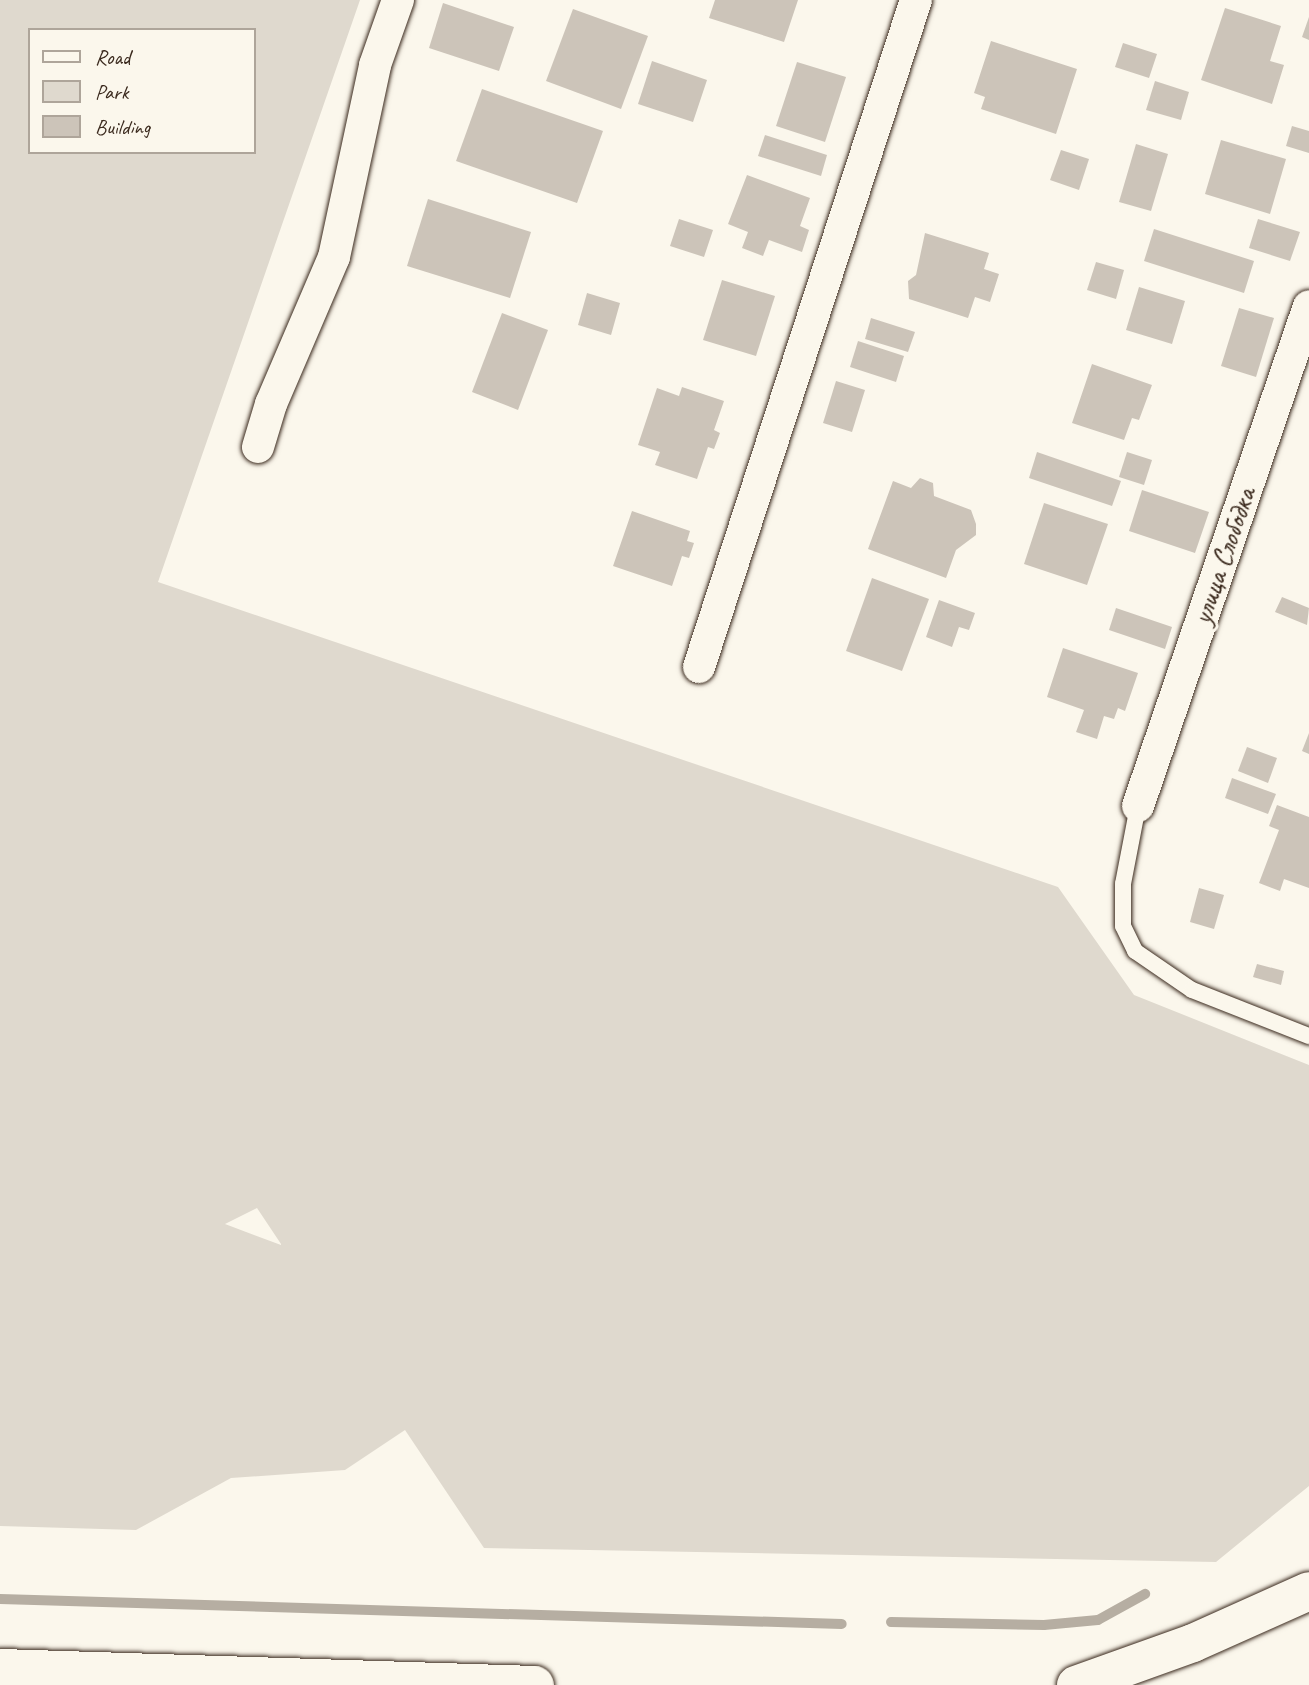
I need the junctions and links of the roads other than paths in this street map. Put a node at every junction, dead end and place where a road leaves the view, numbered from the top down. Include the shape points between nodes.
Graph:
1 (398, 0) edge
2 (916, 0) edge
3 (1309, 306) edge
4 (258, 447) dead end
5 (699, 667) dead end
6 (1138, 806) joint
7 (1309, 1037) edge
8 (1309, 1591) edge
9 (0, 1668) edge
10 (535, 1685) edge
11 (1076, 1685) edge

1 - 4 street via 375,65 334,257 271,404
2 - 5 street
3 - 6 street, улица Слободка
6 - 7 lane via 1123,884 1123,926 1135,951 1192,990
8 - 11 main road via 1194,1643
9 - 10 main road

